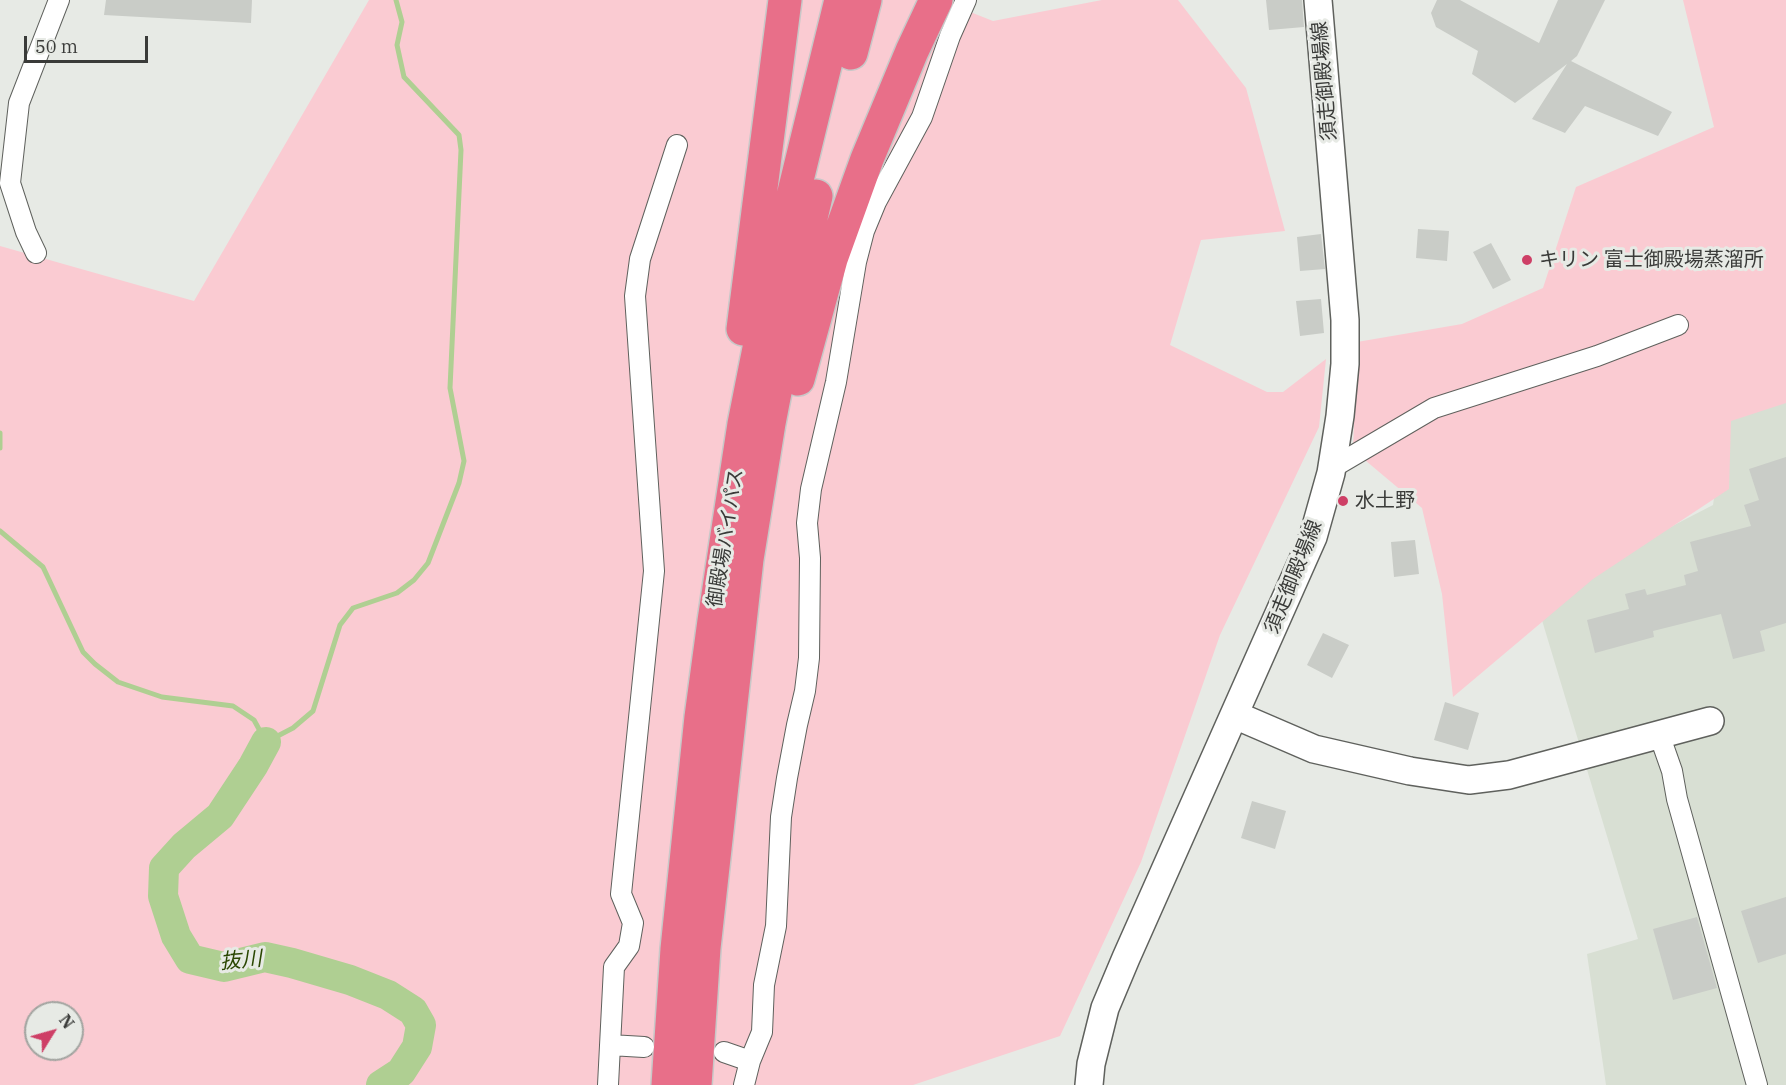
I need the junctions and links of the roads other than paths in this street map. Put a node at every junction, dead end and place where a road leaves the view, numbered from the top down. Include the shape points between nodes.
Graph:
1 (59, 0) edge
2 (785, 0) edge
3 (841, 0) edge
4 (865, 0) edge
5 (936, 0) edge
6 (966, 0) edge
7 (1318, 0) edge
8 (677, 145) dead end
9 (36, 253) dead end
10 (1678, 325) dead end
11 (1332, 468) junction
12 (714, 621) junction
13 (732, 683) junction
14 (1234, 715) junction
15 (1710, 721) dead end
16 (1659, 734) junction
17 (610, 1044) junction
18 (644, 1047) dead end
19 (724, 1052) dead end
20 (750, 1061) junction
21 (608, 1085) edge
22 (668, 1085) edge
23 (695, 1085) edge
24 (744, 1085) edge
25 (1089, 1085) edge
26 (1757, 1085) edge

1 - 9 street via 19,103 9,183
2 - 12 highway via 746,300
3 - 12 highway, 御殿場バイパス via 773,278 744,424
4 - 13 highway, 御殿場バイパス via 797,279 747,559
5 - 13 highway via 867,159 831,259 781,439
6 - 20 street via 922,117 876,202 856,262 836,382 811,489 807,523 809,658 783,807 776,926 764,985 762,1032
7 - 11 main road, 須走御殿場線 via 1345,320 1345,364
8 - 17 street via 639,259 635,296 654,571 621,894 633,923 629,946 614,967
10 - 11 street via 1597,356 1434,408
11 - 14 main road, 須走御殿場線 via 1313,537
12 - 22 highway, 御殿場バイパス via 677,949
13 - 23 highway, 御殿場バイパス via 704,948
14 - 16 main road via 1314,749 1469,780 1509,775
14 - 25 main road, 須走御殿場線 via 1105,1008
15 - 16 main road
16 - 26 street
17 - 18 street
17 - 21 street
19 - 20 street
20 - 24 street

